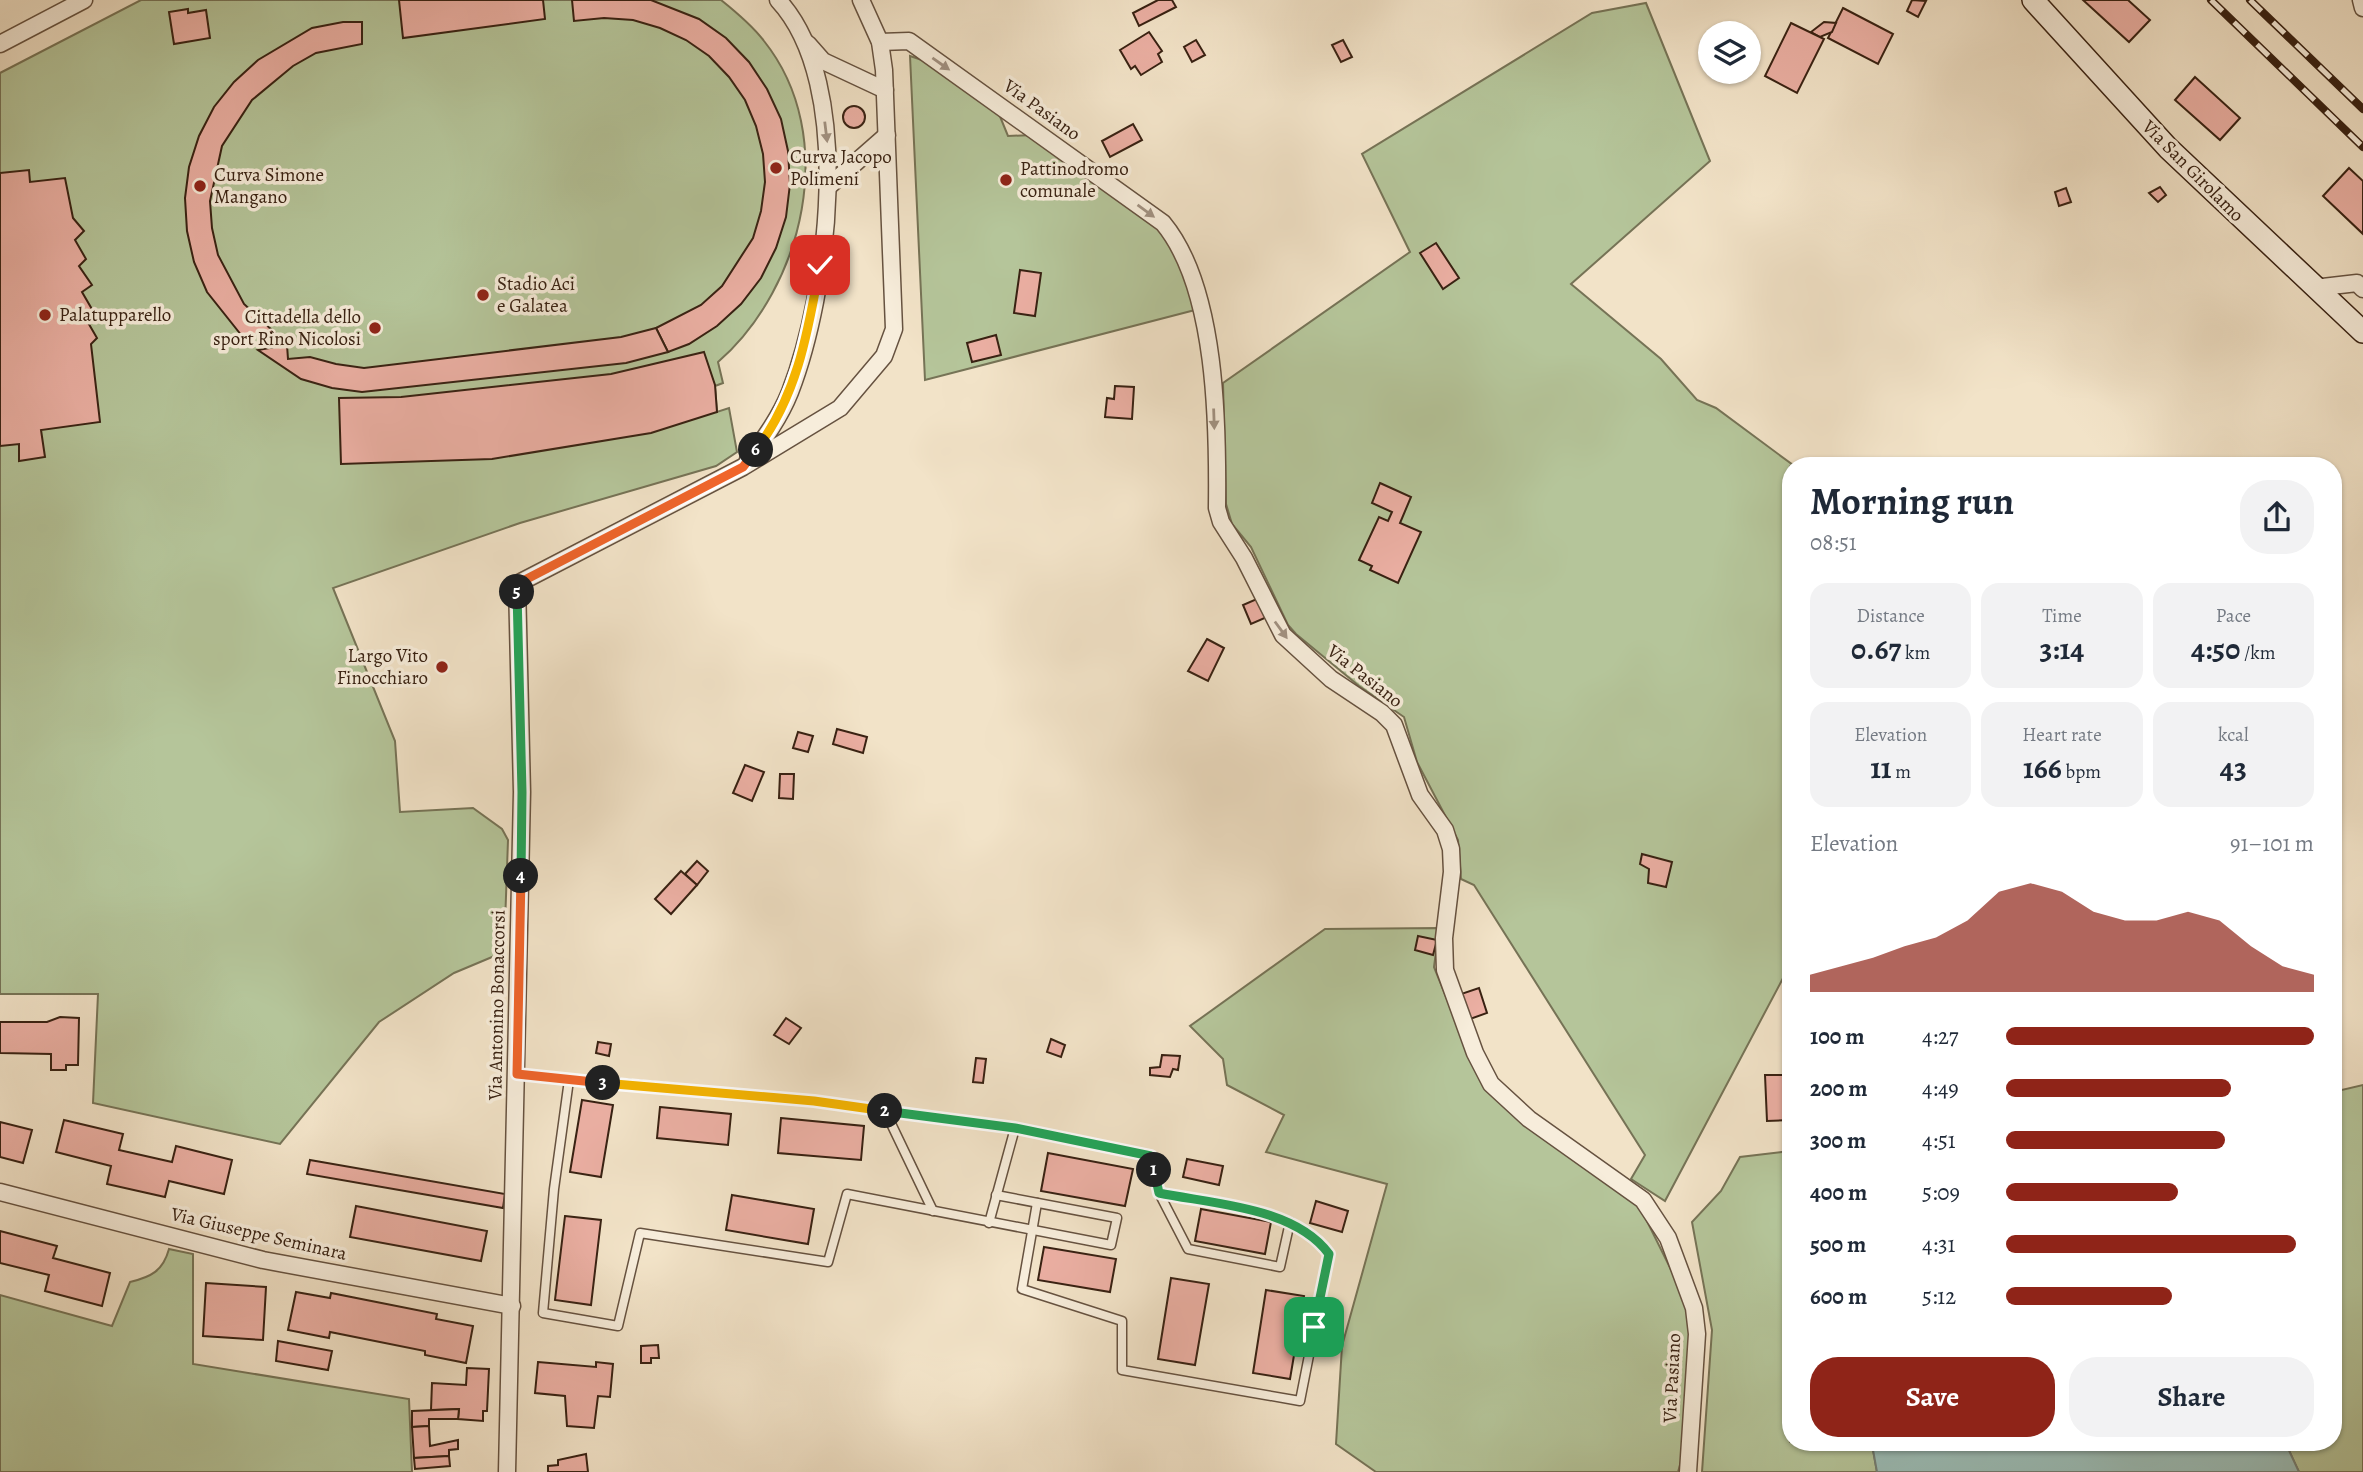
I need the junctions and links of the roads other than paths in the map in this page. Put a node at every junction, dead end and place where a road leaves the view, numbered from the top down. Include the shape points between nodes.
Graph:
1 (84, 0) edge
2 (778, 0) edge
3 (861, 0) edge
4 (2033, 0) edge
5 (2361, 0) edge
6 (2363, 8) edge
7 (799, 35) junction
8 (880, 42) junction
9 (0, 44) edge
10 (885, 90) junction
11 (887, 135) junction
12 (829, 186) junction
13 (2360, 286) edge
14 (2314, 288) junction
15 (2363, 332) edge
16 (743, 467) junction
17 (517, 1074) junction
18 (569, 1080) junction
19 (886, 1111) junction
20 (1015, 1128) junction
21 (0, 1192) edge
22 (1159, 1193) junction
23 (996, 1195) junction
24 (1037, 1203) junction
25 (933, 1211) junction
26 (1290, 1222) junction
27 (989, 1223) junction
28 (1031, 1230) junction
29 (512, 1306) junction
30 (507, 1472) edge
31 (1688, 1472) edge

1 - 9 street
2 - 7 street
3 - 8 street
4 - 14 street, Via San Girolamo via 2168,148
5 - 6 street
7 - 10 street via 823,61
7 -> 12 street via 824,112
8 - 10 street
8 -> 31 street, Via Pasiano via 909,41 1163,223 1178,242 1197,287 1213,384 1221,522 1283,635 1331,679 1394,725 1420,795 1451,849 1444,970 1480,1064 1490,1084 1530,1119 1643,1200 1668,1238 1695,1308
10 - 11 street
11 - 12 street
11 - 16 street via 894,329 884,356 841,408
12 - 16 street via 807,340 774,427
13 - 14 street
14 - 15 street, Via San Girolamo
16 - 17 street, Via Antonino Bonaccorsi via 517,584 522,792
17 - 18 lane
17 - 29 street, Via Antonino Bonaccorsi
18 - 19 lane
18 - 25 lane via 542,1313 618,1326 640,1234 828,1262 847,1194
19 - 20 lane
19 - 25 lane
20 - 22 lane via 1151,1156
20 - 23 lane
21 - 29 street, Via Giuseppe Seminara via 263,1260
22 - 26 lane
22 - 26 lane via 1188,1249 1280,1267
23 - 24 lane
23 - 27 lane
24 - 28 lane
24 - 28 lane via 1117,1218 1111,1245
25 - 27 lane
26 - 28 lane via 1319,1239 1329,1254 1300,1401 1122,1370 1122,1321 1022,1289
27 - 28 lane
29 - 30 street, Via Antonino Bonaccorsi

